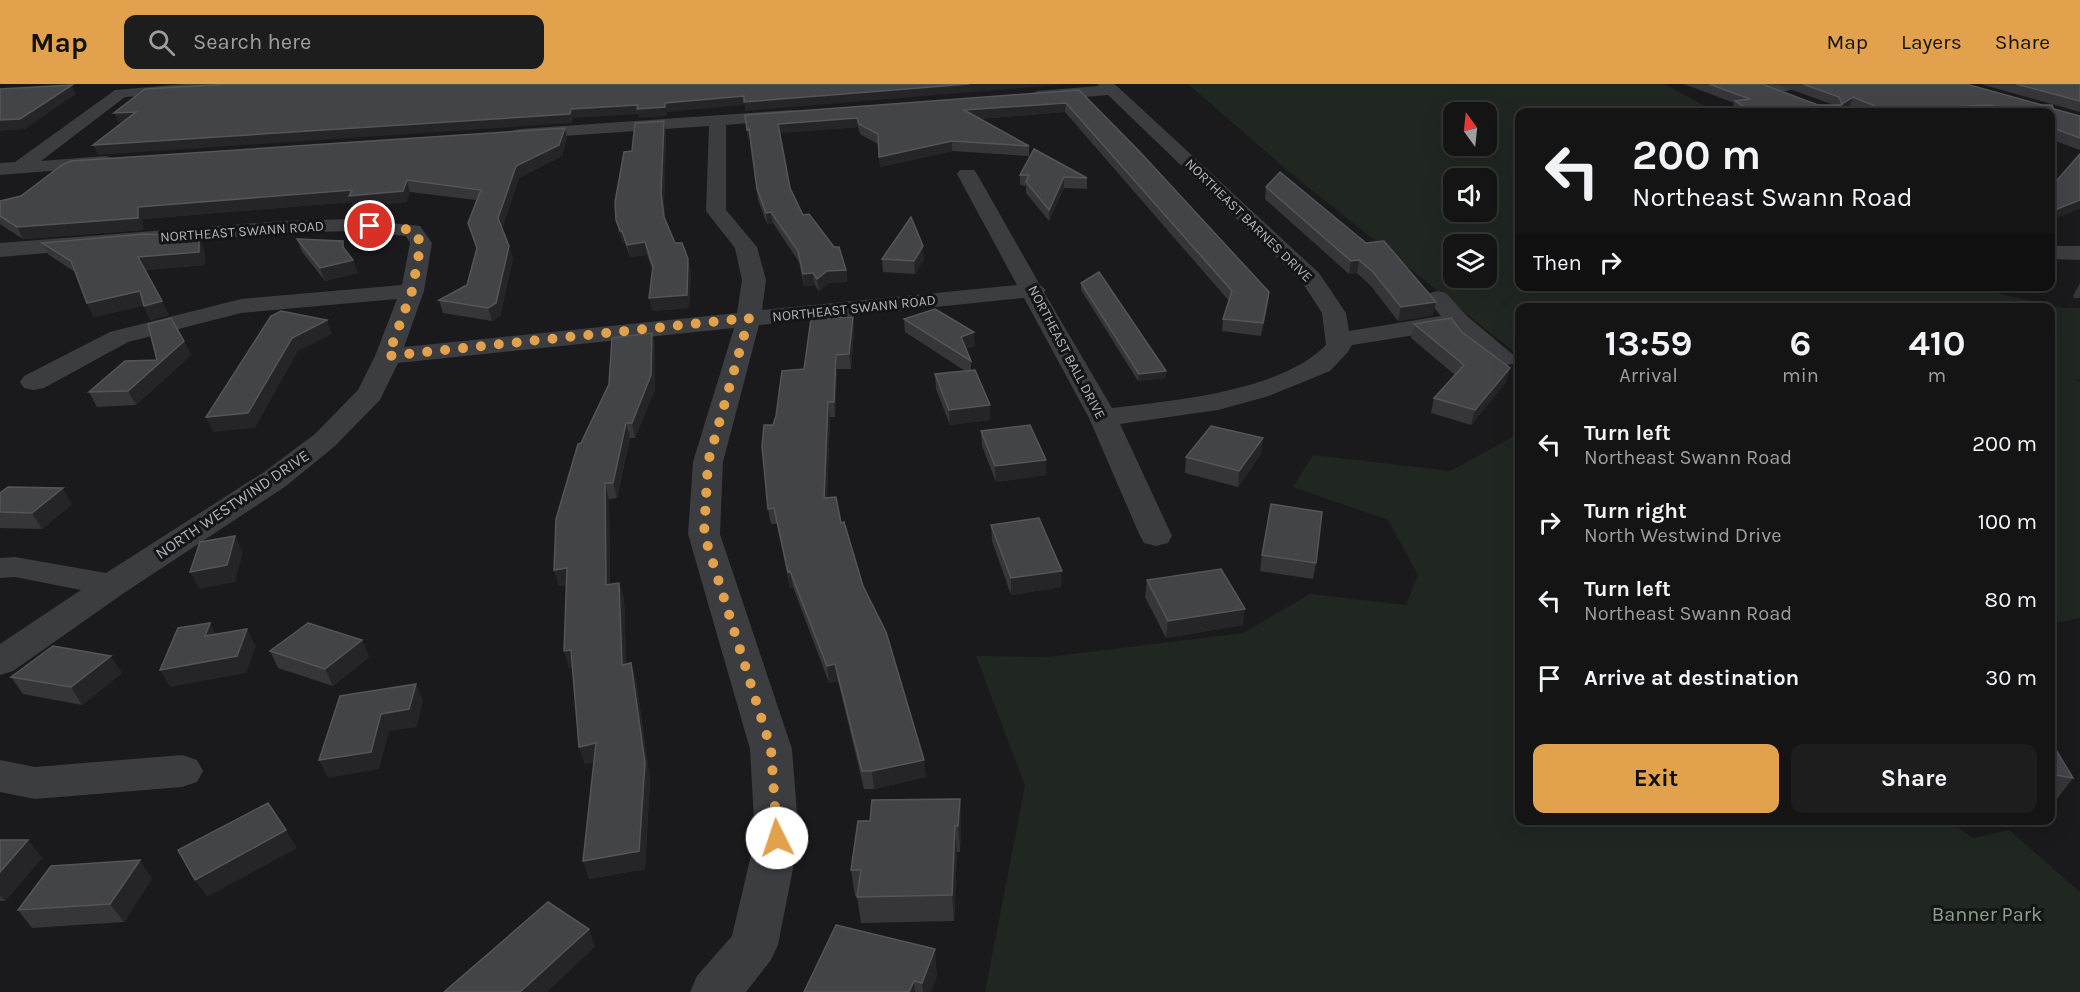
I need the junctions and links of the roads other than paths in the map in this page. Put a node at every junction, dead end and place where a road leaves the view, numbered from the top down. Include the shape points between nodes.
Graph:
1 (253, 84) edge
2 (1760, 86) edge
3 (1108, 87) edge
4 (1795, 92) edge
5 (1016, 98) edge
6 (813, 113) edge
7 (718, 120) junction
8 (505, 135) edge
9 (124, 161) edge
10 (19, 168) junction
11 (0, 169) edge
12 (967, 174) dead end
13 (0, 181) edge
14 (413, 230) joint
15 (0, 250) edge
16 (2055, 253) edge
17 (2080, 253) edge
18 (1034, 290) junction
19 (412, 291) junction
20 (1438, 298) dead end
21 (749, 318) junction
22 (1458, 321) junction
23 (1338, 340) junction
24 (388, 356) junction
25 (1504, 358) dead end
26 (34, 382) dead end
27 (1102, 418) junction
28 (1156, 536) dead end
29 (0, 568) edge
30 (112, 585) junction
31 (0, 662) edge
32 (182, 771) dead end
33 (0, 776) edge
34 (715, 992) edge

1 - 10 street via 121,93
2 - 4 street
3 - 5 street
3 - 23 street, NORTHEAST BARNES DRIVE via 1311,278 1334,313
6 - 7 street
7 - 8 street
7 - 21 street via 716,211 746,247 754,280
9 - 10 street
10 - 11 street
10 - 13 street
12 - 18 street, NORTHEAST BALL DRIVE
14 - 15 street, NORTHEAST SWANN ROAD via 352,225 283,227
14 - 19 street, NORTH WESTWIND DRIVE via 421,243
16 - 17 street
18 - 21 street, NORTHEAST SWANN ROAD
18 - 27 street, NORTHEAST BALL DRIVE
19 - 24 street, NORTH WESTWIND DRIVE
19 - 26 street via 241,306 119,337
20 - 22 street
21 - 24 street, NORTHEAST SWANN ROAD
21 - 34 street via 708,462 704,534 771,749 777,838 754,945
22 - 23 street
22 - 25 street
23 - 27 street via 1338,350 1322,365 1259,390 1218,402
24 - 30 street, NORTH WESTWIND DRIVE via 369,394 325,440 275,479
27 - 28 street, NORTHEAST BALL DRIVE
29 - 30 street via 15,567
30 - 31 street, NORTH WESTWIND DRIVE
32 - 33 street via 35,783

